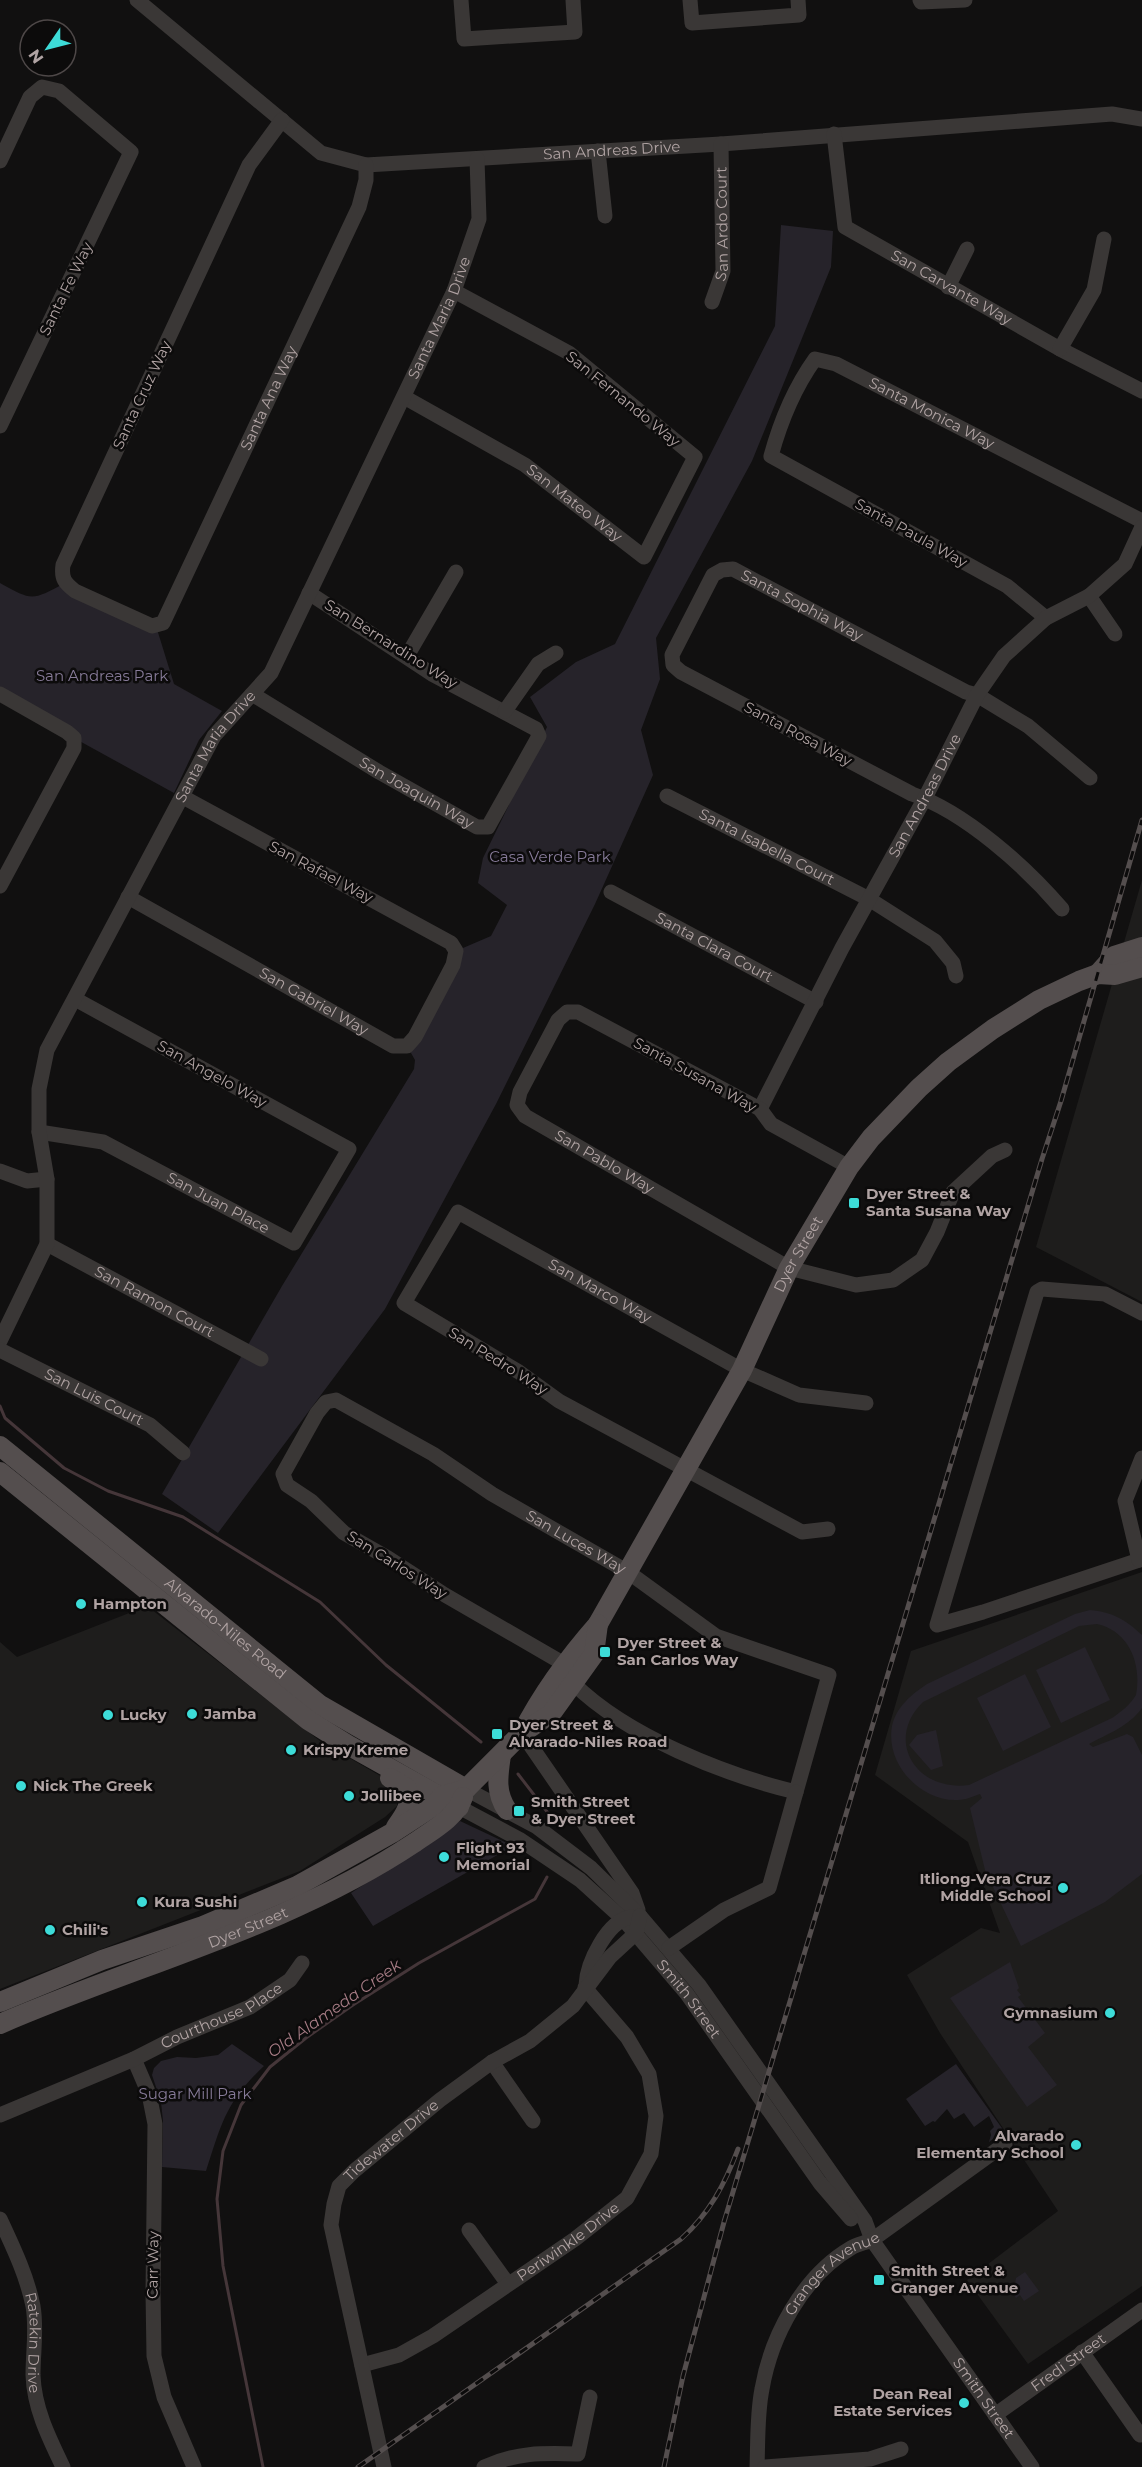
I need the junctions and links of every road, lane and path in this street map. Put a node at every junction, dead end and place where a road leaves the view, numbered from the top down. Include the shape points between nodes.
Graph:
1 (137, 0) edge
2 (461, 0) edge
3 (573, 0) edge
4 (690, 0) edge
5 (798, 0) edge
6 (965, 0) edge
7 (920, 1) edge
8 (1142, 119) edge
9 (282, 120) junction
10 (834, 134) junction
11 (721, 144) junction
12 (598, 151) junction
13 (477, 159) junction
14 (0, 161) edge
15 (366, 165) junction
16 (605, 216) dead end
17 (1104, 239) dead end
18 (968, 249) dead end
19 (948, 287) junction
20 (454, 291) junction
21 (712, 302) dead end
22 (1060, 349) junction
23 (1142, 391) edge
24 (404, 397) junction
25 (0, 426) edge
26 (771, 456) joint
27 (695, 457) joint
28 (1142, 521) edge
29 (1142, 527) edge
30 (456, 572) dead end
31 (309, 593) junction
32 (1089, 596) junction
33 (1046, 618) junction
34 (156, 626) joint
35 (1115, 634) dead end
36 (556, 653) dead end
37 (407, 656) junction
38 (674, 665) joint
39 (0, 694) edge
40 (252, 694) junction
41 (977, 695) junction
42 (505, 711) junction
43 (536, 729) joint
44 (1090, 778) dead end
45 (667, 796) dead end
46 (183, 798) junction
47 (924, 798) junction
48 (0, 886) edge
49 (611, 892) dead end
50 (128, 897) junction
51 (868, 899) junction
52 (1062, 909) dead end
53 (1142, 947) edge
54 (456, 951) joint
55 (1142, 967) edge
56 (1098, 974) junction
57 (956, 976) dead end
58 (75, 999) junction
59 (816, 1002) junction
60 (567, 1012) joint
61 (760, 1109) junction
62 (39, 1132) junction
63 (350, 1149) joint
64 (1005, 1150) dead end
65 (849, 1167) junction
66 (0, 1171) edge
67 (46, 1179) junction
68 (458, 1212) joint
69 (47, 1244) junction
70 (789, 1268) junction
71 (1142, 1313) edge
72 (0, 1341) edge
73 (0, 1350) edge
74 (261, 1359) dead end
75 (742, 1370) junction
76 (326, 1402) joint
77 (866, 1403) dead end
78 (0, 1446) edge
79 (183, 1453) dead end
80 (1142, 1458) edge
81 (686, 1469) junction
82 (0, 1472) edge
83 (828, 1529) dead end
84 (1141, 1560) edge
85 (628, 1572) junction
86 (598, 1624) junction
87 (566, 1665) junction
88 (574, 1684) junction
89 (522, 1733) junction
90 (348, 1745) junction
91 (501, 1755) junction
92 (796, 1792) junction
93 (442, 1796) junction
94 (462, 1798) junction
95 (507, 1810) junction
96 (392, 1833) junction
97 (640, 1916) junction
98 (623, 1919) junction
99 (636, 1934) junction
100 (669, 1948) junction
101 (302, 1963) dead end
102 (585, 1988) junction
103 (0, 2002) edge
104 (0, 2024) edge
105 (134, 2059) junction
106 (492, 2062) junction
107 (0, 2115) edge
108 (533, 2121) dead end
109 (1005, 2144) dead end
110 (0, 2219) edge
111 (469, 2230) dead end
112 (872, 2240) junction
113 (5, 2241) edge
114 (508, 2284) junction
115 (1142, 2310) edge
116 (1082, 2352) junction
117 (362, 2364) junction
118 (590, 2397) dead end
119 (995, 2415) junction
120 (1140, 2435) dead end
121 (901, 2449) dead end
122 (63, 2467) edge
123 (194, 2467) edge
124 (384, 2467) edge
125 (484, 2467) edge
126 (757, 2467) edge
127 (765, 2467) edge
128 (1032, 2467) edge

1 - 9 street, San Andreas Drive
2 - 3 street via 464,39 575,32
4 - 5 street via 692,23 799,15
6 - 7 street
8 - 10 street, San Andreas Drive via 1112,114
9 - 15 street, San Andreas Drive via 321,153
9 - 34 street, Santa Cruz Way via 249,165 63,566 64,583 75,591
10 - 11 street, San Andreas Drive
10 - 19 street, San Carvante Way via 845,227
11 - 12 street, San Andreas Drive
11 - 21 street, San Ardo Court via 723,271
12 - 13 street, San Andreas Drive
12 - 16 street
13 - 15 street, San Andreas Drive
13 - 20 street, Santa Maria Drive via 479,219
14 - 25 street, Santa Fe Way via 30,97 42,87 59,91 131,152
15 - 34 street, Santa Ana Way via 359,207 163,623
17 - 22 street via 1094,290
18 - 19 street
19 - 22 street, San Carvante Way
20 - 24 street, Santa Maria Drive
20 - 27 street, San Fernando Way via 569,353
22 - 23 street, San Carvante Way
24 - 27 street, San Mateo Way via 525,465 644,557
24 - 31 street, Santa Maria Drive
26 - 28 street, Santa Monica Way via 777,434 815,359 836,364
26 - 33 street, Santa Paula Way via 1007,586
29 - 32 street, San Andreas Drive via 1125,564
30 - 37 street
31 - 37 street, San Bernardino Way
31 - 40 street, Santa Maria Drive via 271,673
32 - 33 street, San Andreas Drive
32 - 35 street
33 - 41 street, San Andreas Drive via 1004,656
36 - 42 street via 538,664
37 - 42 street, San Bernardino Way via 432,674
38 - 41 street, Santa Sophia Way via 672,655 713,575 733,569
38 - 47 street, Santa Rosa Way
39 - 48 street via 66,732 74,738 74,748
40 - 43 street, San Joaquin Way via 477,827 488,827 539,736
40 - 46 street, Santa Maria Drive via 214,736
41 - 44 street, Santa Sophia Way via 1029,726
41 - 47 street, San Andreas Drive
42 - 43 street, San Bernardino Way
45 - 51 street, Santa Isabella Court
46 - 50 street, Santa Maria Drive
46 - 54 street, San Rafael Way via 451,943
47 - 51 street, San Andreas Drive
47 - 52 street, Santa Rosa Way via 981,833 1043,887
49 - 59 street, Santa Clara Court
50 - 54 street, San Gabriel Way via 393,1046 407,1046 415,1037
50 - 58 street, Santa Maria Drive
51 - 57 street, Santa Isabella Court via 935,941 953,963
51 - 59 street, San Andreas Drive
53 - 56 main road, Dyer Street via 1114,956
55 - 56 main road, Dyer Street via 1114,975
56 - 65 main road, Dyer Street via 1040,1000 948,1062 871,1137
58 - 62 street, Santa Maria Drive via 47,1050 39,1089
58 - 63 street, San Angelo Way
59 - 61 street, San Andreas Drive
60 - 61 street, Santa Susana Way via 578,1012
60 - 70 street, San Pablo Way via 558,1020 520,1092 517,1105 525,1116
61 - 65 street, Santa Susana Way via 771,1124
62 - 63 street, San Juan Place via 103,1142 294,1244
62 - 67 street, Santa Maria Drive
64 - 70 street, San Pablo Way via 992,1156 953,1192 922,1260 893,1280 856,1285
65 - 70 main road, Dyer Street
66 - 67 street via 27,1181
67 - 69 street, Santa Maria Drive
68 - 75 street, San Marco Way
68 - 81 street, San Pedro Way via 404,1304 519,1372 559,1401
69 - 72 street, Santa Maria Drive
69 - 74 street, San Ramon Court
70 - 75 main road, Dyer Street
71 - 84 street via 1105,1294 1042,1288 1034,1297 937,1625
73 - 79 street, San Luis Court via 150,1425
75 - 77 street, San Marco Way via 799,1395
75 - 81 main road, Dyer Street
76 - 85 street, San Luces Way via 336,1400 433,1454 492,1494
76 - 87 street, San Carlos Way via 283,1474 287,1485 311,1501 344,1533
78 - 94 main road, Alvarado-Niles Road via 320,1705
80 - 84 street via 1125,1502
81 - 83 street via 802,1532
81 - 85 main road, Dyer Street
82 - 90 main road, Alvarado-Niles Road via 308,1720
85 - 86 main road, Dyer Street
85 - 92 street, San Luces Way via 716,1636 829,1675
86 - 87 main road, Dyer Street
86 - 88 main road, Dyer Street via 594,1654
87 - 89 main road, Dyer Street via 536,1705
88 - 89 main road, Dyer Street via 551,1714
88 - 92 street via 643,1734 718,1767
89 - 91 main road, Dyer Street
89 - 97 street, Smith Street via 632,1893
90 - 93 main road, Alvarado-Niles Road
90 - 96 main road via 360,1760 407,1788 409,1805
91 - 94 main road, Dyer Street
91 - 95 main road via 497,1787
92 - 100 street via 769,1888 724,1910
93 - 94 main road, Dyer Street
93 - 96 main road, Dyer Street
94 - 95 street, Smith Street
94 - 98 street, Smith Street via 580,1880
94 - 104 main road, Dyer Street via 432,1830 320,1897
95 - 97 street, Smith Street via 537,1827 591,1868
96 - 103 main road, Dyer Street via 286,1890 203,1926 102,1960
97 - 98 street
97 - 99 street
97 - 100 street, Smith Street
98 - 99 street, Smith Street
98 - 102 street, Tidewater Drive via 593,1956
99 - 102 street, Tidewater Drive via 610,1957
99 - 112 street, Smith Street via 687,1994 820,2183
100 - 112 street, Smith Street via 702,1989 864,2221
101 - 105 street, Courthouse Place via 290,1980 250,2007
102 - 106 street, Tidewater Drive via 573,2006 530,2041
102 - 114 street, Periwinkle Drive via 627,2037 649,2074 656,2116 651,2154 627,2198
105 - 107 street, Courthouse Place
105 - 123 street, Carr Way via 149,2094 155,2124 153,2335 158,2377
106 - 108 street
106 - 117 street, Tidewater Drive via 440,2100 339,2186 331,2225
109 - 112 street, Granger Avenue
110 - 113 street, Ratekin Drive
111 - 114 street
112 - 119 street, Smith Street
112 - 126 street, Granger Avenue via 851,2247 829,2265 810,2284 786,2320 769,2359 762,2389
113 - 122 street, Ratekin Drive via 29,2288 34,2314 35,2393
114 - 117 street, Periwinkle Drive via 399,2355
115 - 116 street, Fredi Street
116 - 119 street, Fredi Street
116 - 120 street
117 - 124 street, Tidewater Drive
118 - 125 street via 578,2454 537,2452
119 - 128 street, Smith Street
121 - 127 street via 870,2459

